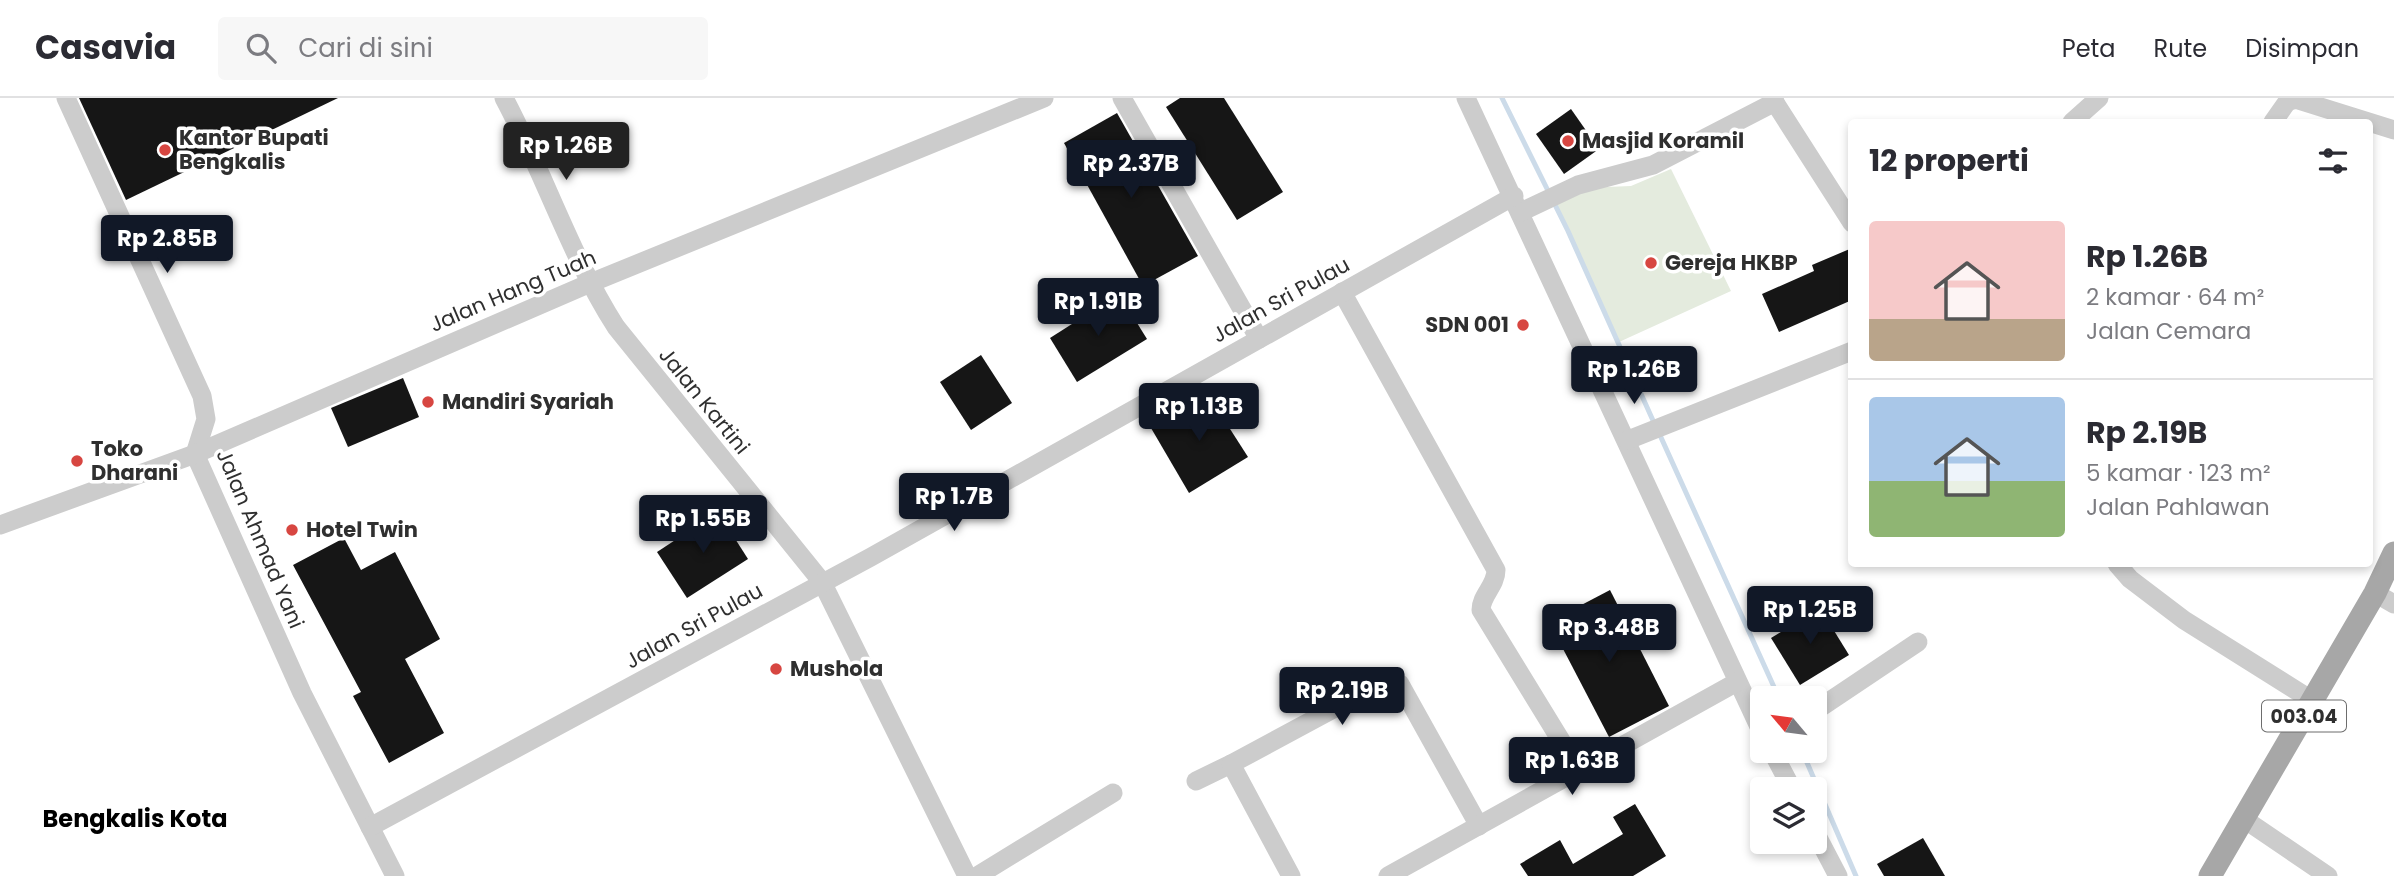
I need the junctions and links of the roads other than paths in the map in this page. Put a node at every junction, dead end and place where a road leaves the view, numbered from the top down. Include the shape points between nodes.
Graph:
1 (66, 98) edge
2 (504, 98) edge
3 (1044, 98) edge
4 (1122, 98) edge
5 (1466, 98) edge
6 (2099, 98) edge
7 (1773, 100) edge
8 (2075, 119) edge
9 (2275, 119) edge
10 (2359, 119) edge
11 (2373, 123) edge
12 (2394, 130) edge
13 (1522, 204) junction
14 (1848, 217) edge
15 (588, 284) junction
16 (1342, 292) junction
17 (1259, 339) junction
18 (1848, 353) edge
19 (1634, 438) junction
20 (195, 454) junction
21 (0, 525) edge
22 (2394, 553) edge
23 (2120, 567) edge
24 (822, 582) junction
25 (2385, 598) edge
26 (1918, 642) dead end
27 (1737, 682) junction
28 (2313, 701) junction
29 (1827, 703) edge
30 (1750, 709) edge
31 (1231, 764) junction
32 (1579, 770) junction
33 (1196, 781) dead end
34 (1113, 793) dead end
35 (2244, 819) junction
36 (1479, 826) junction
37 (370, 827) junction
38 (1826, 854) edge
39 (395, 876) edge
40 (967, 876) edge
41 (977, 876) edge
42 (1291, 876) edge
43 (1388, 876) edge
44 (1838, 876) edge
45 (2210, 876) edge
46 (2328, 876) edge

1 - 20 street, Jalan Ahmad Yani via 202,396 206,419
2 - 15 street, Jalan Kartini
3 - 15 street, Jalan Hang Tuah
4 - 17 street
5 - 13 street
6 - 8 street
7 - 13 street, Jalan Sri Pulau via 1653,165
7 - 14 street
9 - 10 street via 2294,99
11 - 12 street
13 - 16 street, Jalan Sri Pulau
13 - 19 street
15 - 20 street, Jalan Hang Tuah
15 - 24 street, Jalan Kartini via 650,372
16 - 17 street, Jalan Sri Pulau
16 - 32 street via 1496,570 1481,610
17 - 24 street, Jalan Sri Pulau
18 - 19 street
19 - 27 street
20 - 21 street, Jalan Hang Tuah
20 - 37 street, Jalan Ahmad Yani via 302,693
22 - 25 main road, 003.04
23 - 28 street via 2183,620
24 - 37 street, Jalan Sri Pulau
24 - 40 street, Jalan Kartini
25 - 28 main road, 003.04
26 - 29 street
27 - 30 street
27 - 32 street
28 - 35 main road, 003.04
31 - 33 street
31 - 36 street via 1393,679 1400,684
31 - 42 street
32 - 36 street
34 - 41 street
35 - 45 main road, 003.04
35 - 46 street
36 - 43 street
37 - 39 street, Jalan Ahmad Yani
38 - 44 street

